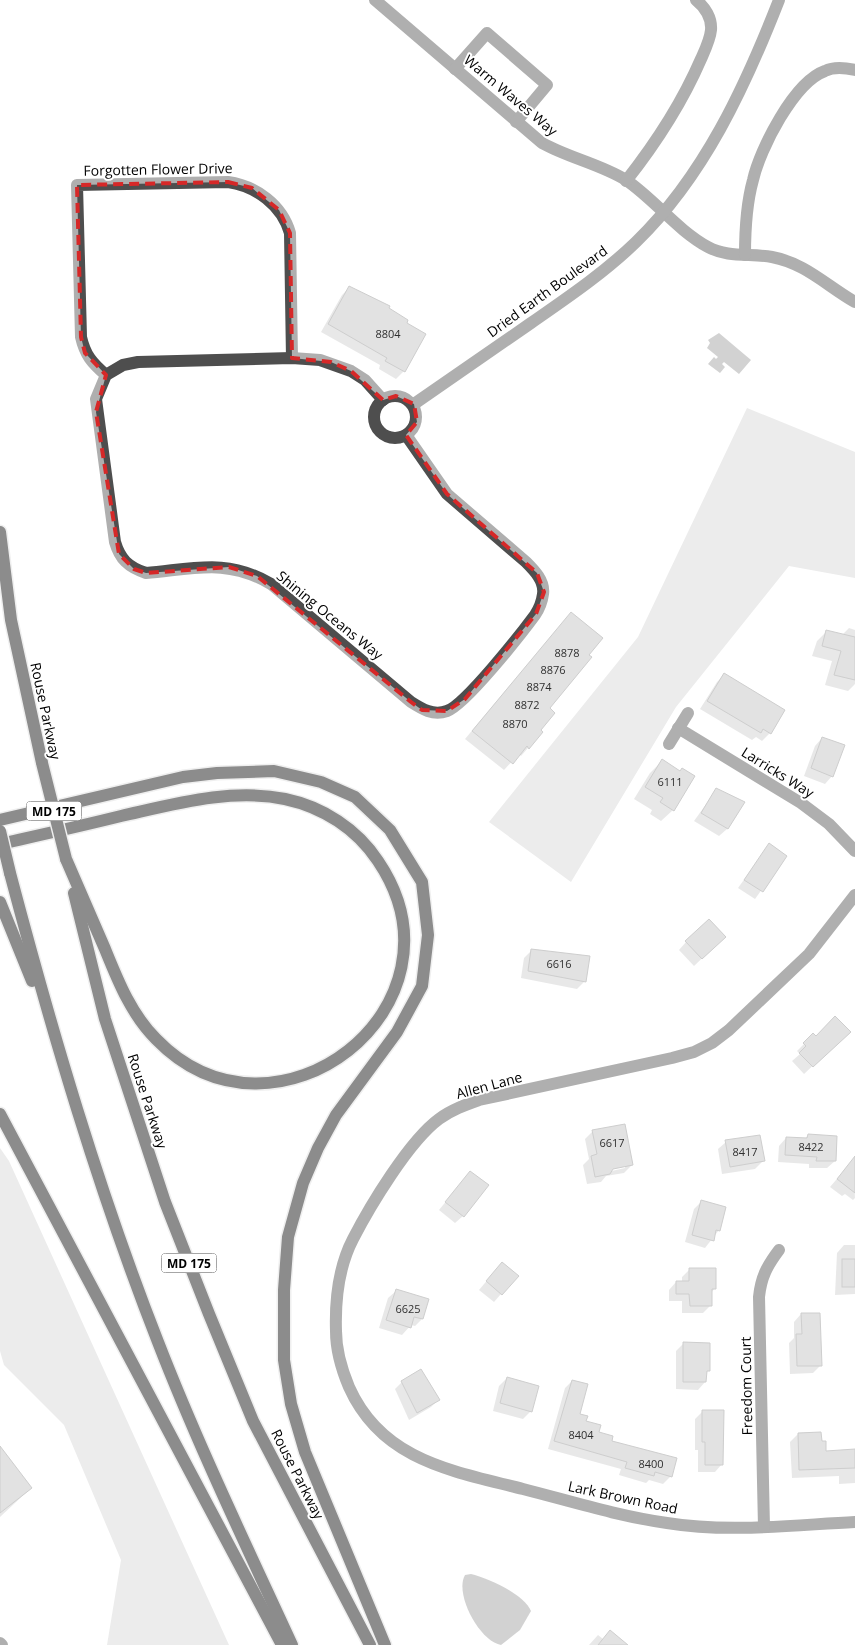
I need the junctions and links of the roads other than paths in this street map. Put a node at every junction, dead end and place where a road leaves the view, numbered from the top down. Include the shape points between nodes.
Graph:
1 (375, 0) edge
2 (696, 0) edge
3 (779, 0) edge
4 (455, 69) junction
5 (855, 70) edge
6 (516, 122) junction
7 (626, 180) junction
8 (662, 213) junction
9 (745, 255) junction
10 (855, 302) edge
11 (292, 358) junction
12 (106, 375) junction
13 (383, 400) junction
14 (414, 404) junction
15 (406, 435) junction
16 (0, 532) edge
17 (688, 713) dead end
18 (678, 728) junction
19 (669, 744) dead end
20 (0, 820) edge
21 (0, 831) edge
22 (0, 844) edge
23 (855, 851) edge
24 (66, 859) junction
25 (855, 895) edge
26 (0, 902) edge
27 (53, 1035) junction
28 (0, 1114) edge
29 (779, 1250) dead end
30 (421, 1460) joint
31 (855, 1522) edge
32 (764, 1527) junction
33 (282, 1645) edge
34 (292, 1645) edge
35 (370, 1645) edge
36 (385, 1645) edge

1 - 4 street, Warm Waves Way
2 - 7 street via 710,20 707,44 671,116
3 - 8 street, Dried Earth Boulevard via 720,132
4 - 6 street, Warm Waves Way
4 - 6 street via 488,33 547,85
5 - 9 street via 826,70 817,75 780,118 765,144 753,177 744,229
6 - 7 street, Warm Waves Way via 542,144 559,153
7 - 8 street, Warm Waves Way
8 - 9 street, Warm Waves Way via 710,248
8 - 14 street, Dried Earth Boulevard via 636,242 580,289
9 - 10 street, Warm Waves Way via 771,256 801,267
11 - 12 street via 138,362
11 - 12 street, Forgotten Flower Drive via 290,232 279,210 252,188 228,182 77,185 81,336 91,363
11 - 13 street via 320,360 351,370
12 - 15 street, Shining Oceans Way via 96,399 96,412 115,542 125,562 146,573 229,567 256,576 271,584 411,702 422,710 435,713 446,711 465,699 536,614 544,592 536,573 526,562 447,494
13 - 14 street via 396,396
13 - 15 street via 374,413 377,429 388,438 400,439
14 - 15 street via 417,422
16 - 24 main road, Rouse Parkway / MD 175, bridge via 12,620
17 - 18 street
18 - 19 street
18 - 23 street, Larricks Way via 801,803 829,824
20 - 36 main road via 183,777 274,771 321,782 355,797 390,830 422,882 428,935 422,986 397,1032 336,1115 318,1148 303,1182 288,1237 284,1290 284,1360 290,1404 305,1452
21 - 27 main road, bridge
22 - 24 main road via 187,801 259,795 305,804 356,834 371,850 394,889 405,944 392,998 381,1018 351,1050 307,1076 261,1083 207,1074 169,1052 135,1014
24 - 35 main road, Rouse Parkway / MD 175 via 105,1019 165,1202 205,1306 253,1421
25 - 30 street, Allen Lane via 809,954 712,1043 672,1058 479,1100 456,1108 420,1136 374,1201 349,1247 341,1271 336,1346 342,1369 364,1414 390,1441
26 - 27 main road
27 - 34 main road via 115,1227 158,1344
28 - 33 main road
29 - 32 street, Freedom Court via 761,1280 759,1297
30 - 32 street, Lark Brown Road via 659,1522
31 - 32 street, Lark Brown Road

